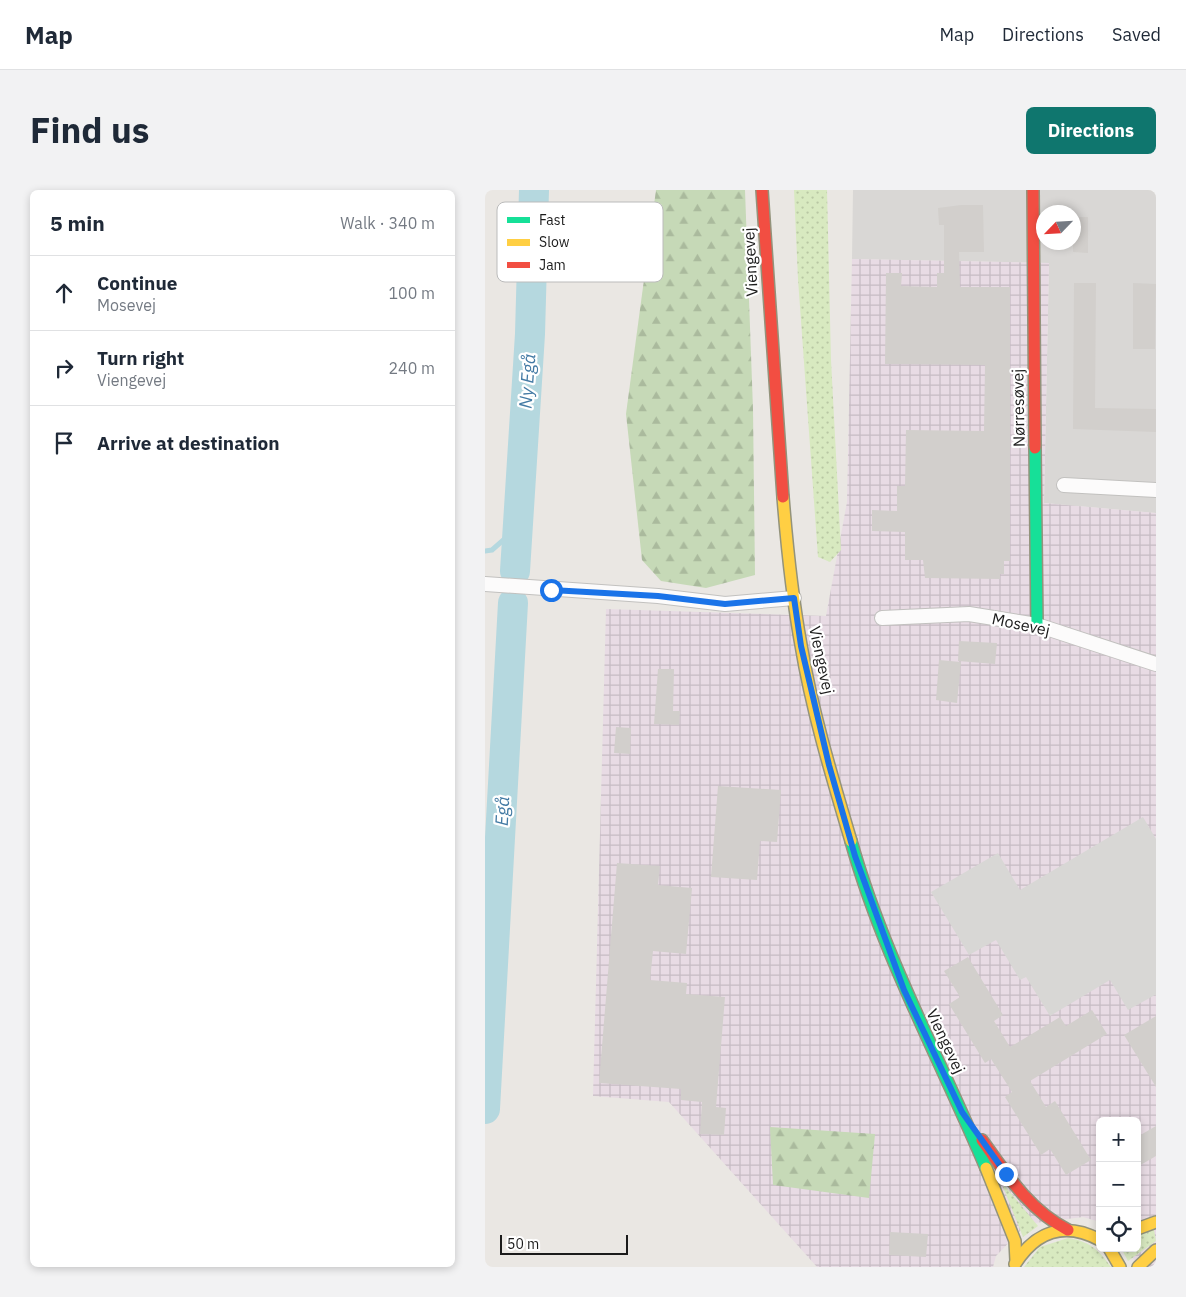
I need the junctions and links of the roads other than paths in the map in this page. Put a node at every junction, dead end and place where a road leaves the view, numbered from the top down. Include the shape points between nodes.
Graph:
1 (762, 190) edge
2 (1033, 190) edge
3 (1064, 485) dead end
4 (1156, 490) edge
5 (485, 584) edge
6 (794, 598) junction
7 (882, 618) dead end
8 (1037, 625) junction
9 (1156, 664) edge
10 (962, 1112) junction
11 (1156, 1222) edge
12 (1141, 1228) edge
13 (1068, 1230) junction
14 (1096, 1237) edge
15 (1156, 1250) edge
16 (1111, 1252) edge
17 (1015, 1264) edge
18 (1120, 1267) edge
19 (1139, 1267) edge

1 - 6 street, Viengevej via 782,492
2 - 8 street, Nørresøvej
3 - 4 street
5 - 6 street via 725,604
6 - 10 street, Viengevej via 801,646 829,765 855,856 904,990
7 - 8 street, Mosevej via 969,614
8 - 9 street, Mosevej
10 - 13 street, Viengevej via 1033,1206 1046,1218
10 - 17 street, Viengevej via 1008,1221 1016,1247
11 - 12 street
13 - 14 street
13 - 17 street via 1037,1238
15 - 19 street
16 - 18 street

